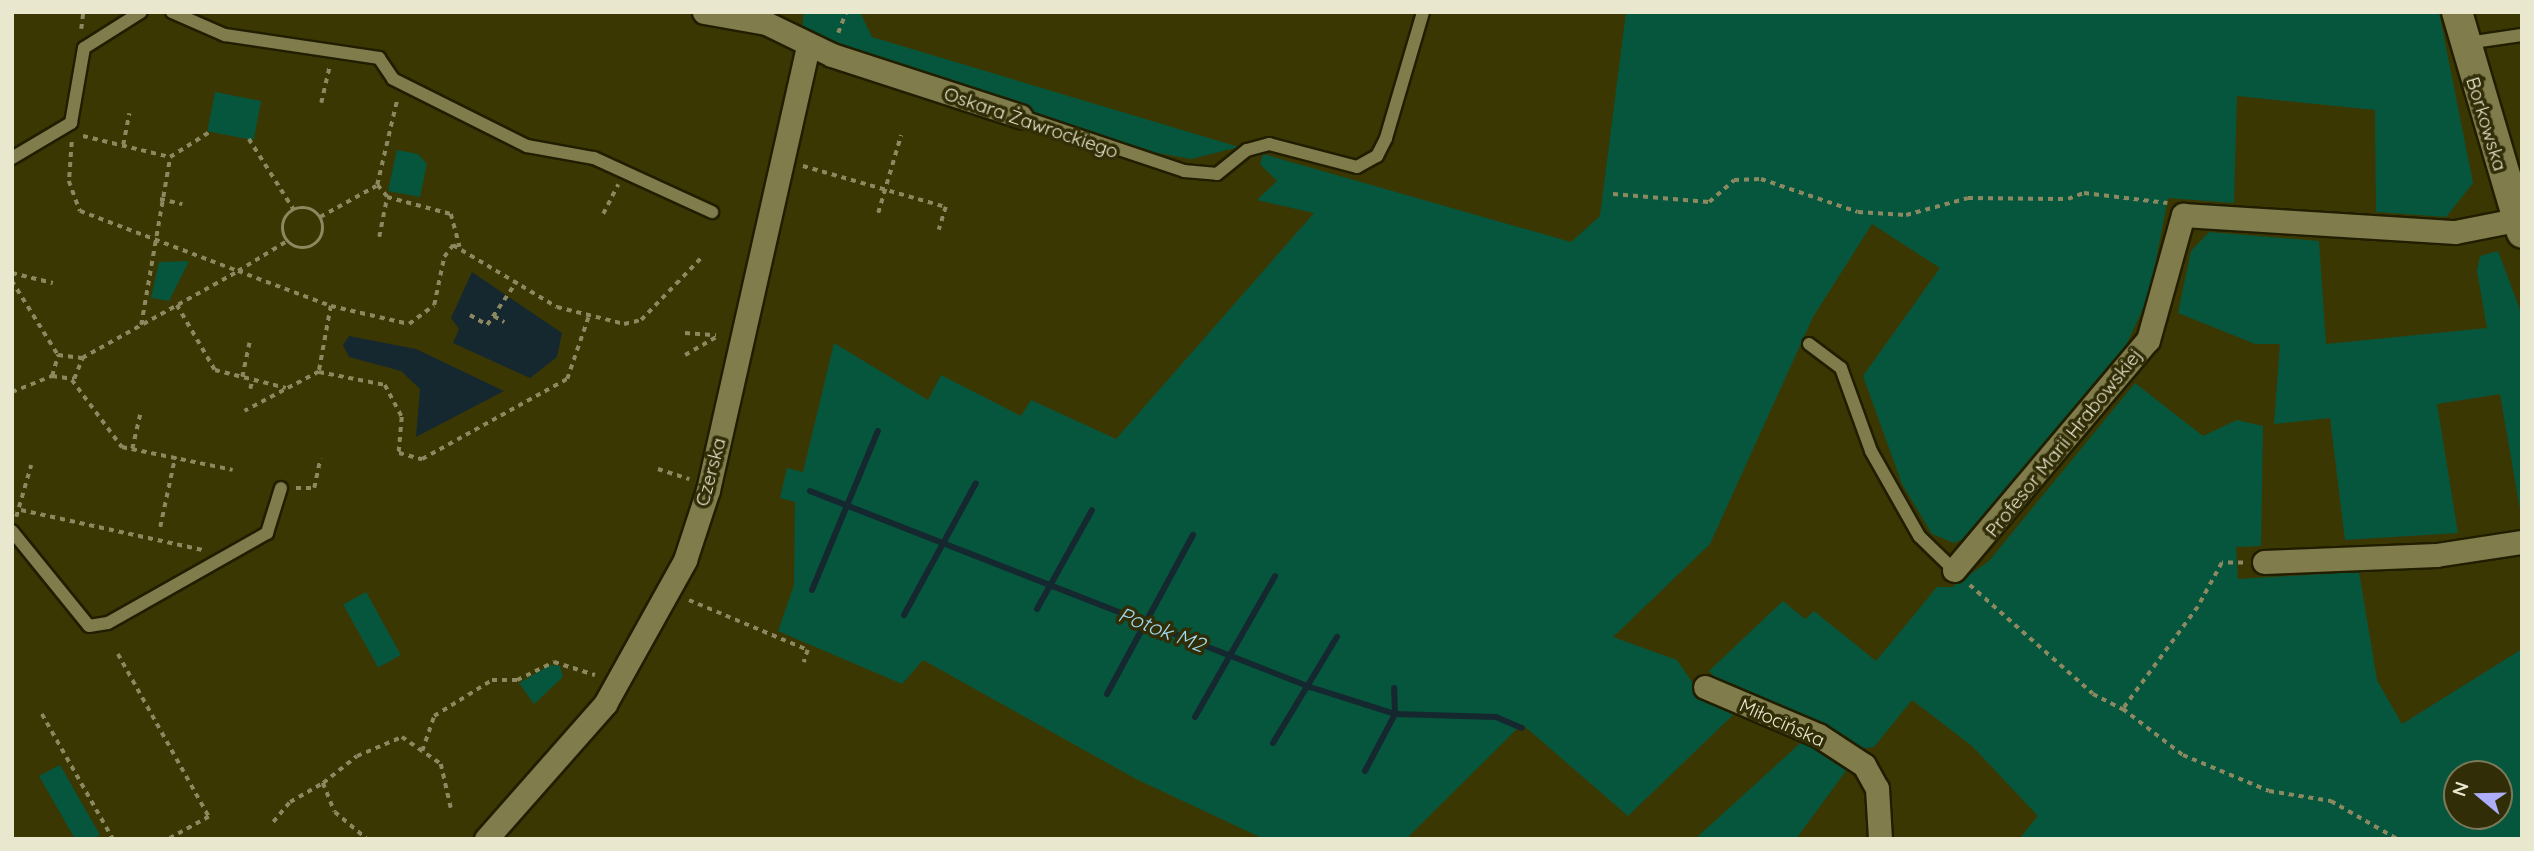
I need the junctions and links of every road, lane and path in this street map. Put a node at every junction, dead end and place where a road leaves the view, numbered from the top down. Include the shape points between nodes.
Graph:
1 (141, 12) edge
2 (172, 12) edge
3 (704, 12) edge
4 (1423, 12) edge
5 (2457, 12) edge
6 (2522, 35) edge
7 (2463, 45) junction
8 (808, 46) junction
9 (332, 51) junction
10 (401, 83) junction
11 (321, 103) dead end
12 (130, 114) dead end
13 (1020, 116) joint
14 (211, 131) dead end
15 (901, 135) dead end
16 (249, 139) dead end
17 (122, 145) junction
18 (170, 157) junction
19 (12, 158) edge
20 (801, 165) dead end
21 (623, 172) junction
22 (845, 172) dead end
23 (844, 177) junction
24 (377, 185) junction
25 (885, 190) junction
26 (1613, 194) dead end
27 (387, 197) junction
28 (160, 199) junction
29 (182, 204) dead end
30 (294, 209) junction
31 (712, 212) dead end
32 (878, 213) dead end
33 (603, 214) dead end
34 (2183, 215) junction
35 (320, 217) junction
36 (2519, 227) edge
37 (939, 230) dead end
38 (379, 237) dead end
39 (151, 238) junction
40 (287, 241) junction
41 (460, 247) junction
42 (702, 257) dead end
43 (238, 271) junction
44 (12, 274) edge
45 (12, 281) edge
46 (517, 281) junction
47 (53, 283) dead end
48 (177, 305) junction
49 (331, 306) junction
50 (471, 314) dead end
51 (494, 316) junction
52 (588, 318) junction
53 (504, 322) dead end
54 (141, 325) junction
55 (685, 333) dead end
56 (719, 335) dead end
57 (249, 343) dead end
58 (1809, 344) dead end
59 (58, 355) junction
60 (82, 358) junction
61 (319, 372) junction
62 (52, 376) junction
63 (242, 377) junction
64 (72, 380) junction
65 (252, 381) junction
66 (250, 389) dead end
67 (288, 389) junction
68 (12, 393) edge
69 (245, 411) dead end
70 (140, 413) dead end
71 (132, 449) junction
72 (175, 457) junction
73 (320, 459) dead end
74 (31, 466) dead end
75 (658, 469) dead end
76 (233, 470) dead end
77 (687, 484) dead end
78 (281, 488) joint
79 (21, 510) junction
80 (12, 521) edge
81 (160, 527) dead end
82 (12, 531) edge
83 (2522, 542) edge
84 (216, 553) dead end
85 (2264, 562) joint
86 (1954, 570) junction
87 (689, 600) dead end
88 (118, 654) dead end
89 (804, 662) dead end
90 (599, 677) dead end
91 (1705, 687) dead end
92 (2123, 709) junction
93 (42, 714) dead end
94 (422, 751) junction
95 (323, 783) junction
96 (451, 808) dead end
97 (273, 822) dead end
98 (113, 839) edge
99 (169, 839) edge
100 (367, 839) edge
101 (486, 839) edge
102 (1880, 839) edge
103 (2397, 839) edge

1 - 19 lane via 83,48 71,122
2 - 9 lane via 225,35
3 - 8 street, Oskara Żawrockiego via 766,23
4 - 13 lane, Oskara Żawrockiego via 1377,156 1357,167 1269,144 1247,149 1217,174 1115,152
5 - 7 street, Borkowska
6 - 7 lane
7 - 36 street, Borkowska
8 - 13 street, Oskara Żawrockiego
8 - 101 street, Czerska via 709,490 685,560 605,704
9 - 10 lane via 379,58
9 - 11 path
10 - 21 lane via 527,146 594,158
10 - 24 path
12 - 17 path
14 - 18 path
15 - 25 path
16 - 30 path
17 - 18 path
17 - 39 path via 72,133 71,201 80,211
18 - 28 path
20 - 23 path
21 - 31 lane
21 - 33 path
22 - 23 path
23 - 25 path
24 - 27 path
24 - 35 path
25 - 32 path
25 - 37 path via 946,207
26 - 34 path via 1709,202 1734,180 1761,179 1858,212 1906,215 1968,198 2068,199 2084,193 2151,198
27 - 38 path
27 - 41 path via 451,214
28 - 29 path
28 - 39 path
30 - 35 path via 310,209
30 - 40 path via 284,220
34 - 36 street via 2455,232
34 - 86 street, Profesor Marii Hrabowskiej via 2148,340
35 - 40 path via 322,236 312,246
39 - 43 path
39 - 54 path via 153,269
40 - 43 path
41 - 46 path
41 - 49 path via 453,245 444,257 434,305 409,324
42 - 52 path via 641,320
43 - 48 path
43 - 49 path
44 - 47 path
45 - 59 path
46 - 51 path
46 - 52 path
48 - 54 path
48 - 63 path via 215,370
49 - 61 path
50 - 51 path via 487,325
51 - 53 path
52 - 61 path via 567,379 422,458 404,458 397,450 402,417 385,385
54 - 60 path
55 - 56 path
57 - 63 path
58 - 86 lane via 1841,368 1871,452 1919,536
59 - 60 path
59 - 62 path
60 - 64 path
61 - 67 path
62 - 64 path
62 - 68 path
63 - 65 path
64 - 71 path via 122,447
65 - 66 path
65 - 67 path
67 - 69 path
70 - 71 path
71 - 72 path
72 - 76 path
72 - 81 path
73 - 78 path via 314,488
74 - 79 path
75 - 77 path via 689,478
78 - 82 lane via 267,533 108,623 89,626
79 - 80 path
79 - 84 path
83 - 85 street via 2436,555
85 - 92 path via 2222,563 2198,607
86 - 92 path via 2093,694
87 - 89 path via 808,650
88 - 99 path via 209,817
90 - 94 path via 554,662 517,680 492,680 433,716
91 - 102 street, Miłocińska via 1818,735 1864,765 1877,788
92 - 103 path via 2183,755 2269,790 2331,801
93 - 98 path
94 - 95 path via 394,738 357,756
94 - 96 path via 441,764
95 - 97 path via 290,802
95 - 100 path via 335,812

